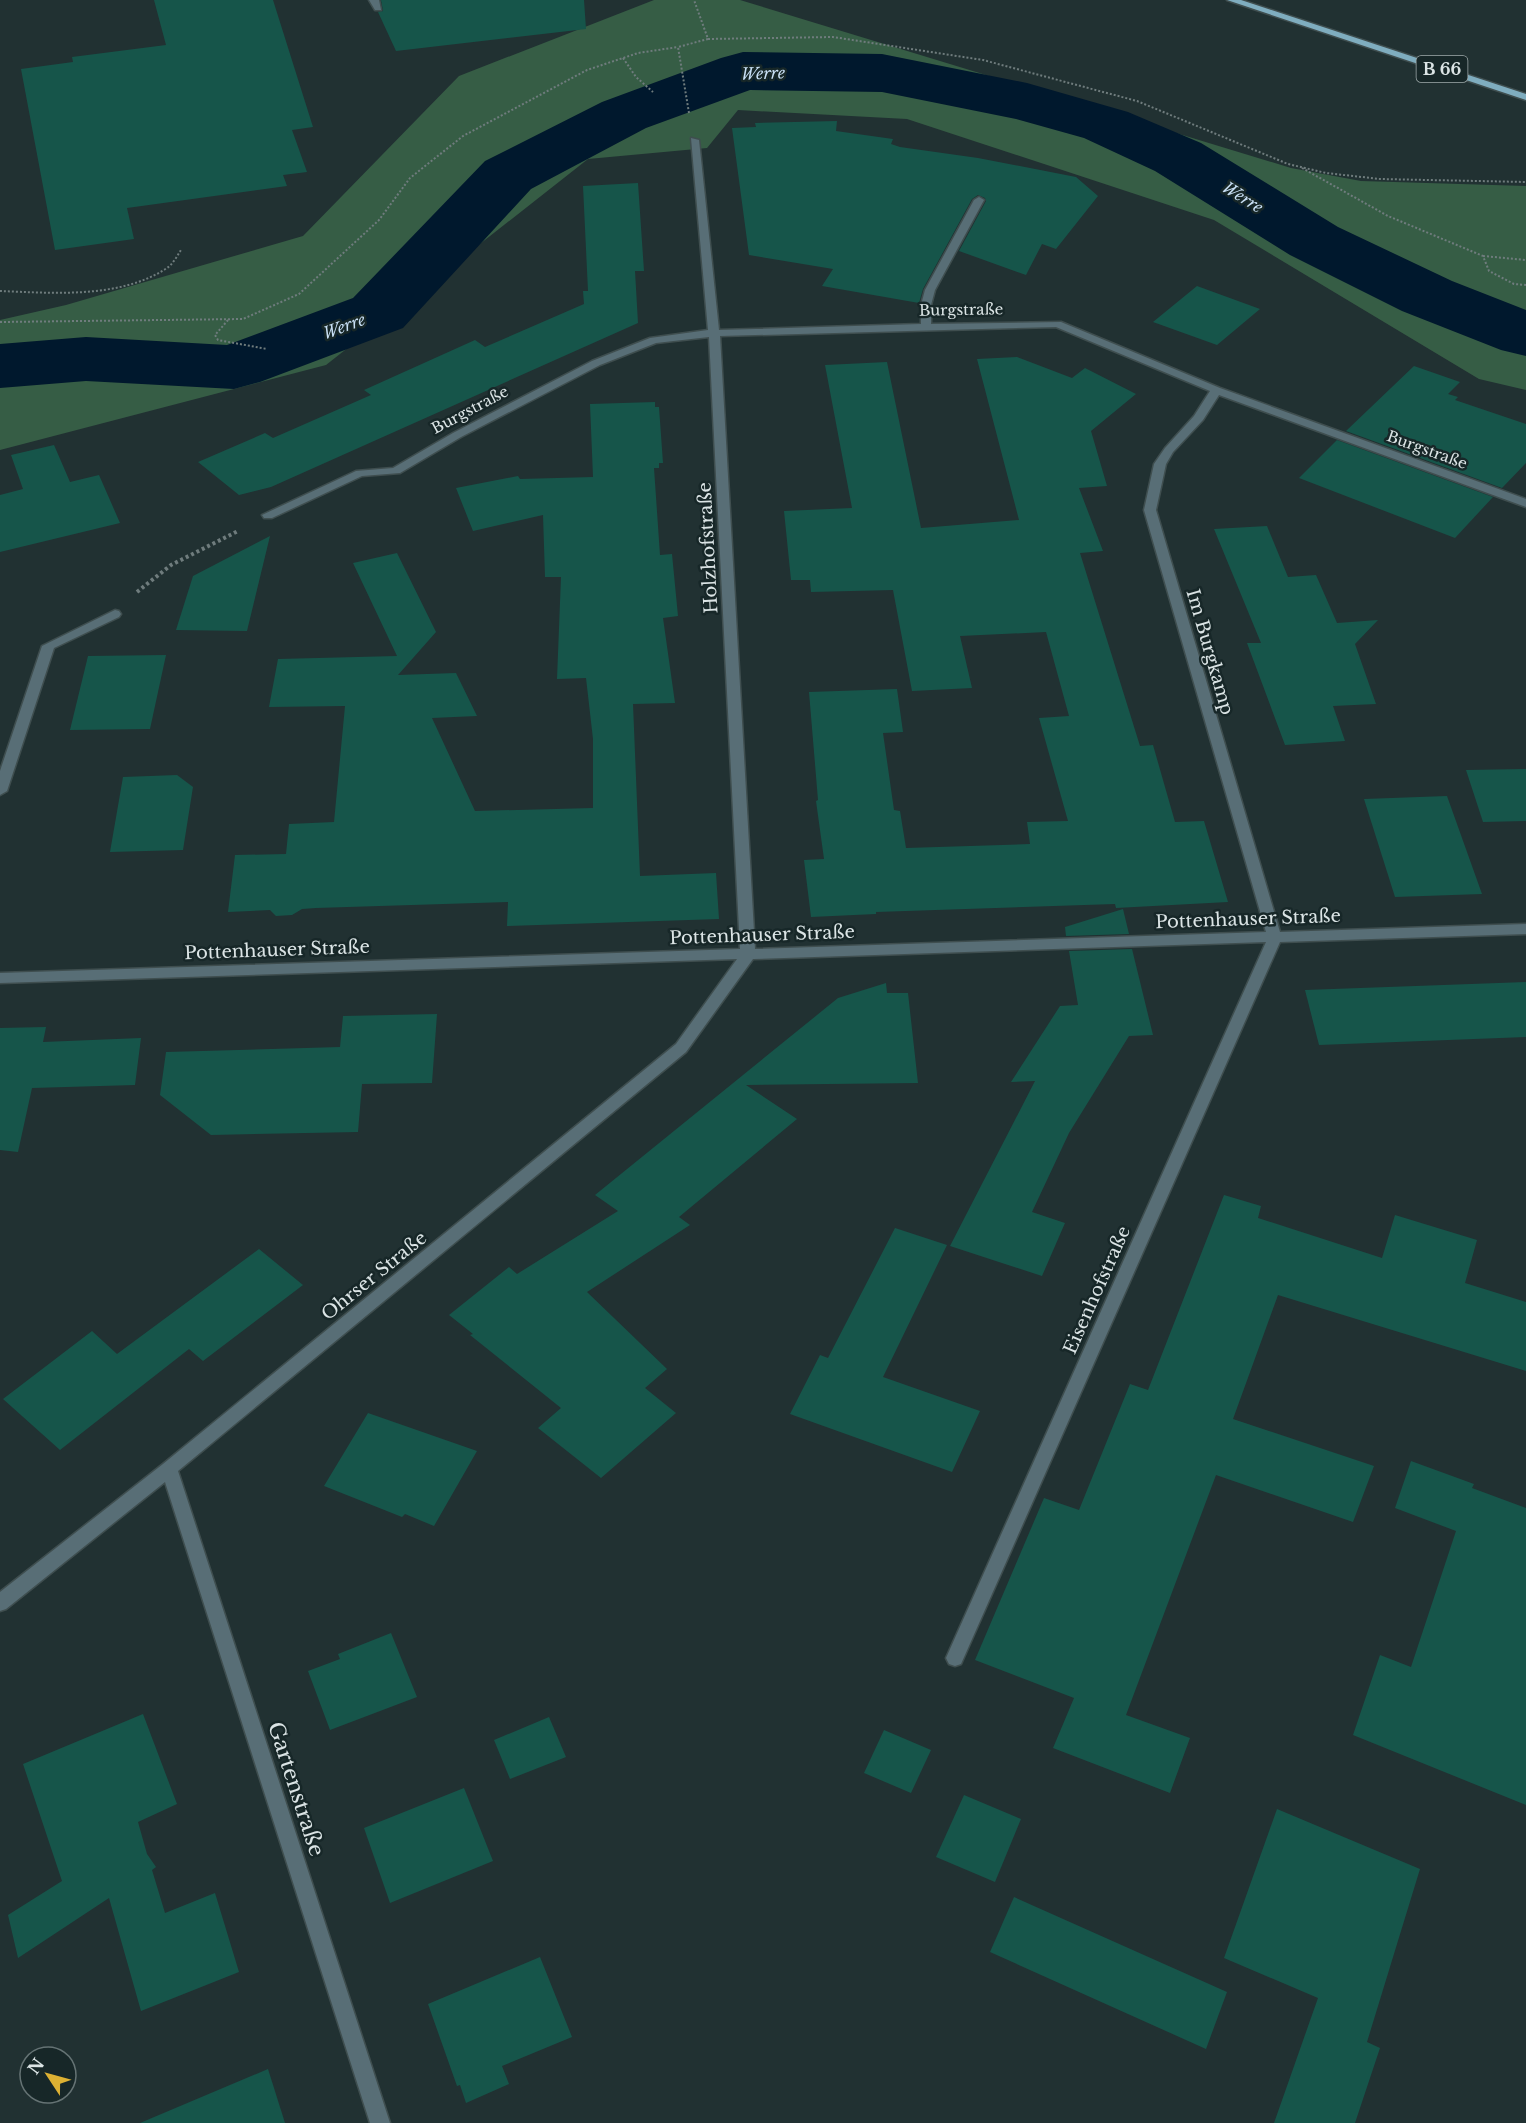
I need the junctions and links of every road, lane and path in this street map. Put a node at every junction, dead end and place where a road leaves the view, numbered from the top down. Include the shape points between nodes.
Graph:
1 (694, 0) edge
2 (1232, 0) edge
3 (708, 39) junction
4 (678, 47) junction
5 (623, 58) junction
6 (653, 92) dead end
7 (1526, 97) edge
8 (690, 117) dead end
9 (694, 140) dead end
10 (1299, 166) junction
11 (1526, 182) edge
12 (979, 200) dead end
13 (182, 250) dead end
14 (1483, 256) junction
15 (1526, 260) edge
16 (1526, 285) edge
17 (0, 291) edge
18 (229, 319) junction
19 (0, 322) edge
20 (926, 327) junction
21 (714, 333) junction
22 (267, 349) dead end
23 (1216, 390) junction
24 (1526, 503) edge
25 (268, 515) joint
26 (148, 581) dead end
27 (115, 614) dead end
28 (0, 791) edge
29 (1526, 929) edge
30 (1275, 938) junction
31 (748, 955) junction
32 (0, 978) edge
33 (169, 1469) junction
34 (0, 1603) edge
35 (955, 1658) dead end
36 (380, 2123) edge

1 - 3 path
2 - 7 main road, B 66
3 - 4 path
3 - 10 path via 833,38 983,60 1137,101
4 - 5 path
4 - 8 path
5 - 6 path
5 - 18 path via 587,70 463,136 410,178 379,220 299,294 243,319
9 - 21 street, Holzhofstraße
10 - 11 path via 1380,179
10 - 14 path via 1388,216
12 - 20 street via 930,290
13 - 17 path via 169,267 136,282 47,293
14 - 15 path
14 - 16 path via 1489,271 1514,284
18 - 19 path
18 - 22 path via 215,334 218,340
20 - 21 street, Burgstraße
20 - 23 street, Burgstraße via 1057,324
21 - 25 street, Burgstraße via 654,340 596,363 396,471 360,473
21 - 31 street, Holzhofstraße
23 - 24 street, Burgstraße
23 - 30 street, Im Burgkamp via 1199,418 1160,464 1150,510
25 - 26 path
27 - 28 street via 48,646
29 - 30 street, Pottenhauser Straße
30 - 31 street, Pottenhauser Straße
30 - 35 street, Eisenhofstraße
31 - 32 street, Pottenhauser Straße
31 - 33 street, Ohrser Straße via 681,1048
33 - 34 street, Ohrser Straße
33 - 36 street, Gartenstraße

